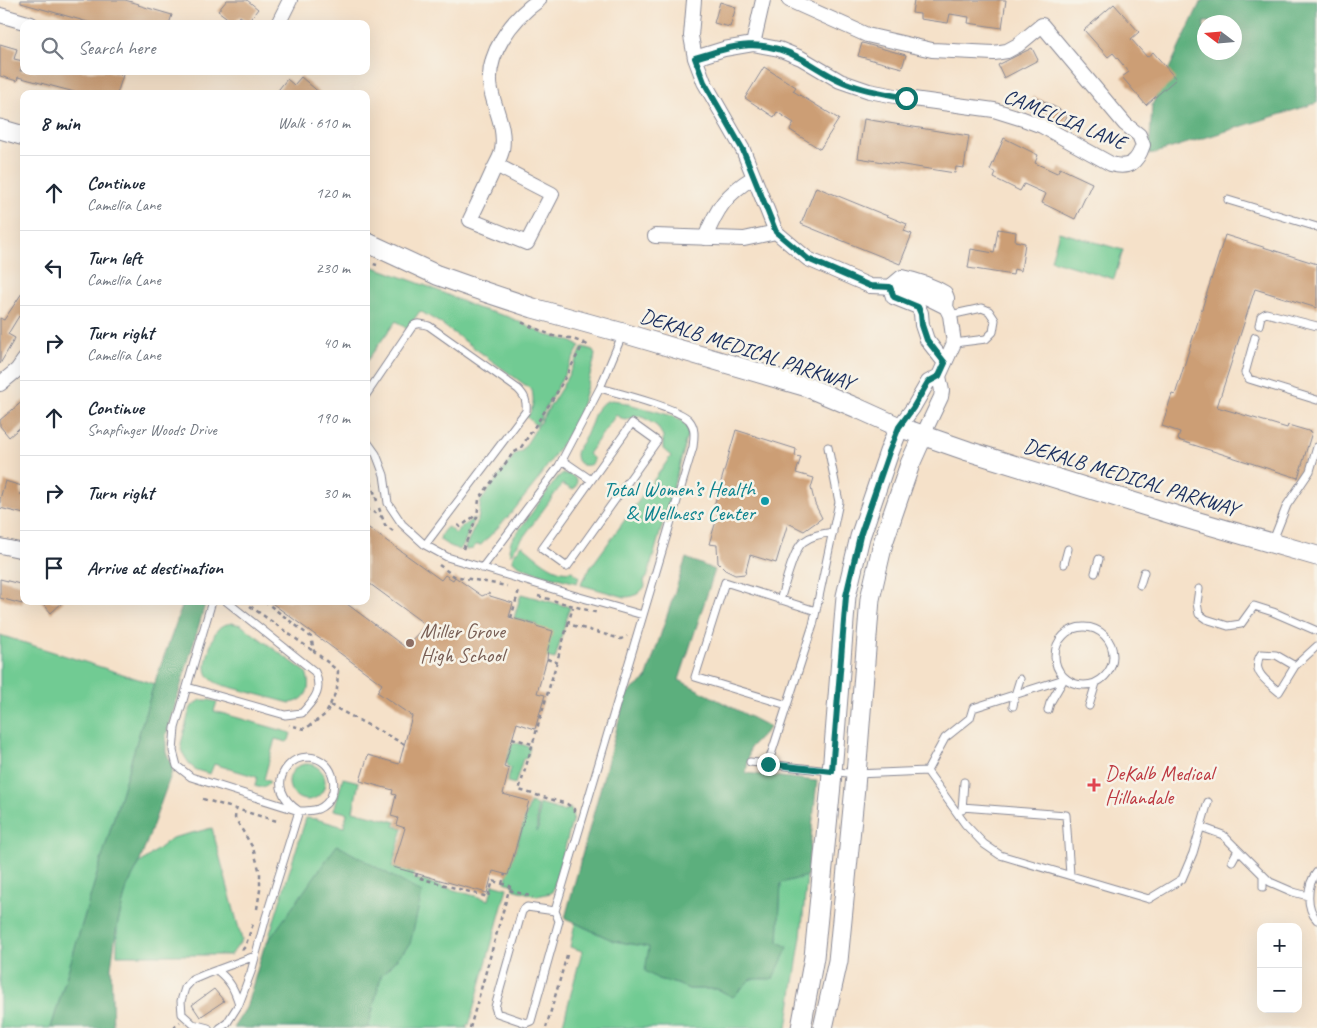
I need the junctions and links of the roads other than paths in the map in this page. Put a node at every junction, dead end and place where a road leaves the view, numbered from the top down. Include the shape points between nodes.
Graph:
1 (290, 0) edge
2 (539, 0) edge
3 (694, 0) edge
4 (763, 0) edge
5 (789, 0) edge
6 (0, 15) edge
7 (280, 20) edge
8 (20, 21) edge
9 (753, 44) junction
10 (695, 58) junction
11 (0, 129) edge
12 (20, 135) edge
13 (496, 166) junction
14 (754, 177) junction
15 (1228, 200) dead end
16 (1317, 227) edge
17 (776, 232) junction
18 (656, 236) dead end
19 (704, 238) junction
20 (370, 244) edge
21 (922, 296) junction
22 (948, 311) junction
23 (1259, 325) dead end
24 (1317, 326) edge
25 (623, 333) junction
26 (1255, 338) dead end
27 (954, 344) junction
28 (945, 363) junction
29 (20, 366) edge
30 (939, 376) junction
31 (0, 384) edge
32 (600, 388) junction
33 (370, 389) edge
34 (1317, 400) edge
35 (899, 427) junction
36 (922, 436) junction
37 (370, 446) edge
38 (828, 447) dead end
39 (1317, 447) edge
40 (562, 460) junction
41 (591, 480) junction
42 (832, 532) junction
43 (1272, 543) junction
44 (425, 545) junction
45 (0, 546) edge
46 (1068, 549) dead end
47 (20, 550) edge
48 (1317, 556) edge
49 (1099, 559) dead end
50 (1064, 564) dead end
51 (482, 568) junction
52 (1144, 572) dead end
53 (1095, 573) dead end
54 (1140, 585) dead end
55 (1199, 589) dead end
56 (780, 600) junction
57 (211, 605) edge
58 (231, 605) edge
59 (816, 611) junction
60 (643, 615) junction
61 (1317, 631) edge
62 (1317, 646) edge
63 (1295, 666) junction
64 (1020, 679) dead end
65 (1064, 679) junction
66 (1096, 683) junction
67 (187, 687) junction
68 (1015, 695) junction
69 (787, 706) junction
70 (1013, 706) dead end
71 (1089, 706) dead end
72 (1048, 710) dead end
73 (750, 762) dead end
74 (768, 764) junction
75 (832, 771) junction
76 (927, 771) junction
77 (856, 774) junction
78 (964, 782) dead end
79 (1208, 802) dead end
80 (962, 807) junction
81 (299, 811) junction
82 (961, 818) junction
83 (1201, 828) junction
84 (1238, 850) junction
85 (1232, 861) dead end
86 (1317, 872) edge
87 (1070, 875) junction
88 (1263, 875) junction
89 (1263, 887) dead end
90 (1308, 896) junction
91 (556, 911) junction
92 (1317, 920) edge
93 (255, 956) junction
94 (217, 970) junction
95 (239, 1004) junction
96 (208, 1028) edge
97 (220, 1028) edge
98 (801, 1028) edge
99 (823, 1028) edge

1 - 7 street
2 - 13 street via 502,39 493,57 491,90 503,135 502,151
3 - 10 street via 691,36
4 - 9 street
5 - 9 street, CAMELLIA LANE via 867,35 932,50 994,54 1008,51 1042,24 1125,124 1139,135 1143,145 1140,154 1132,163 1122,167 1111,164 1023,118 994,110 869,91 840,81 779,49
6 - 8 street
9 - 10 street, CAMELLIA LANE
10 - 14 street via 704,82 743,150
11 - 12 main road
13 - 13 street via 552,194 527,243 470,220
14 - 17 street
14 - 19 street via 726,198
15 - 16 lane
17 - 19 street via 744,239
17 - 21 street via 808,259 870,286 899,287
18 - 19 street
20 - 25 main road, DEKALB MEDICAL PARKWAY via 437,275 485,292
21 - 22 street
21 - 28 street via 922,325 927,340
22 - 27 street
22 - 27 lane via 982,308 989,311 995,320 986,339
23 - 24 lane via 1261,316 1266,313
25 - 32 lane
25 - 35 main road, DEKALB MEDICAL PARKWAY via 807,387
26 - 34 lane via 1245,373 1249,379
27 - 28 street
28 - 30 street
29 - 31 street
30 - 35 street via 928,382
30 - 36 street via 941,397
32 - 40 lane
32 - 60 lane via 673,410 689,420 694,430 693,447
33 - 44 lane via 412,327 420,323 429,326 518,389 527,402 526,412
35 - 36 main road, DEKALB MEDICAL PARKWAY
35 - 75 main road via 860,536 846,596
36 - 43 main road, DEKALB MEDICAL PARKWAY
36 - 77 main road via 883,543 870,599
37 - 44 lane via 384,475 388,503 402,524
38 - 42 lane via 839,502
39 - 43 lane via 1310,471 1287,505
40 - 41 lane
40 - 51 lane
41 - 41 lane via 632,423 657,441 567,567 542,549
42 - 56 lane via 813,536 802,543
42 - 59 lane
43 - 48 main road, DEKALB MEDICAL PARKWAY
44 - 51 lane via 447,557
45 - 47 street
46 - 50 lane
49 - 53 lane
51 - 60 lane
52 - 54 lane
55 - 61 lane via 1199,614 1206,619 1228,626 1240,624 1254,606
56 - 59 lane
56 - 69 lane via 725,582 695,677
57 - 67 lane
58 - 67 lane via 315,672 319,683 316,697 302,713 285,716
59 - 69 lane
60 - 91 lane
62 - 63 lane
63 - 63 lane via 1276,655 1261,654 1257,661 1258,672 1279,692
64 - 68 lane
65 - 66 lane via 1080,686
65 - 66 lane via 1055,665 1055,648 1064,634 1080,626 1096,629 1109,640 1114,656 1109,672
65 - 68 lane
65 - 72 lane
66 - 71 lane
67 - 81 lane via 175,728 173,751 178,766 190,777
68 - 70 lane
68 - 76 lane via 973,708 970,718 945,738
69 - 74 lane
73 - 74 lane
74 - 75 lane
75 - 77 lane
75 - 98 main road via 814,958
76 - 77 lane
76 - 82 lane
77 - 99 main road via 838,961
78 - 80 lane
79 - 83 lane
80 - 82 lane
80 - 87 lane via 1066,815
81 - 81 lane via 325,805 334,790 332,772 327,765 311,757 296,760 286,768 281,780 285,798
81 - 93 lane
82 - 87 lane via 984,844 1000,855
83 - 84 lane via 1223,835
83 - 87 lane via 1182,879 1149,899
84 - 85 lane
84 - 88 lane
86 - 90 lane
88 - 89 lane
88 - 90 lane via 1270,882
90 - 92 lane
91 - 91 lane via 527,906 522,911 495,1007 497,1013 526,1023 531,1021 559,921
93 - 94 lane
93 - 95 lane
94 - 95 lane via 235,990
94 - 96 lane via 192,980 181,1001 182,1014 193,1024
95 - 97 lane

